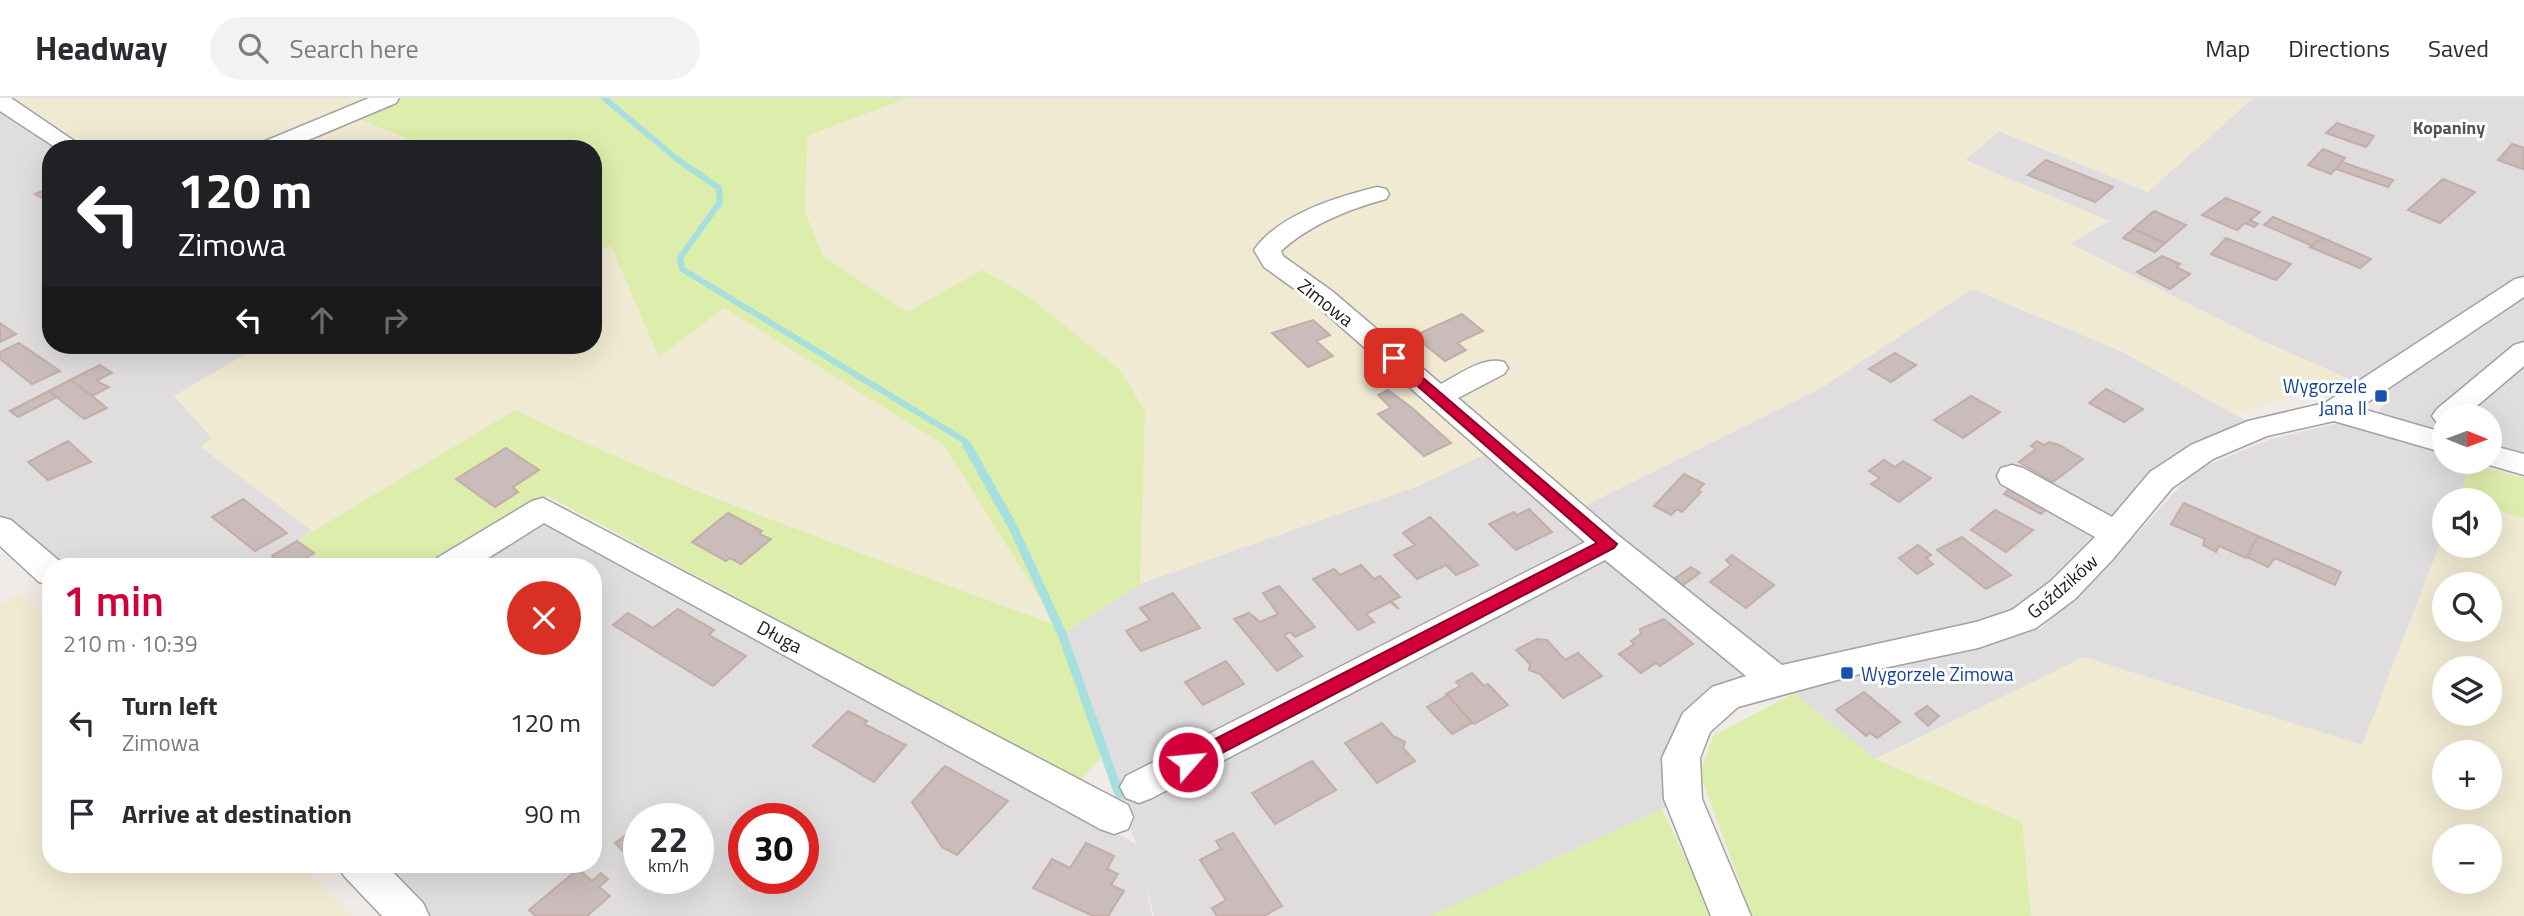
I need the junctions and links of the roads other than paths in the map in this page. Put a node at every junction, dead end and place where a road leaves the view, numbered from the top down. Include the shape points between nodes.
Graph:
1 (388, 98) edge
2 (0, 101) edge
3 (60, 140) edge
4 (288, 140) edge
5 (1377, 194) dead end
6 (2524, 285) edge
7 (2523, 352) edge
8 (1494, 368) dead end
9 (1440, 396) junction
10 (2466, 404) edge
11 (2334, 411) junction
12 (2432, 427) edge
13 (2502, 459) edge
14 (2524, 465) edge
15 (2012, 476) dead end
16 (0, 527) edge
17 (2116, 534) junction
18 (1608, 544) junction
19 (464, 558) edge
20 (42, 564) edge
21 (1776, 680) junction
22 (1139, 787) dead end
23 (1114, 817) dead end
24 (367, 873) edge
25 (410, 916) edge
26 (1731, 916) edge

1 - 4 street
2 - 3 street
5 - 9 street, Zimowa via 1280,237 1267,250 1273,261
6 - 11 street, Goździków
7 - 10 street
8 - 9 street
9 - 18 street, Zimowa
11 - 12 street
11 - 17 street, Goździków via 2259,428 2202,452 2161,480
13 - 14 street
15 - 17 street
16 - 20 street
17 - 21 street, Goździków via 2063,590 2024,619 1978,635
18 - 21 street, Zimowa
18 - 22 street
19 - 23 street, Długa via 544,509
21 - 26 street, Goździków via 1725,697 1696,723 1681,758 1684,799
24 - 25 street

